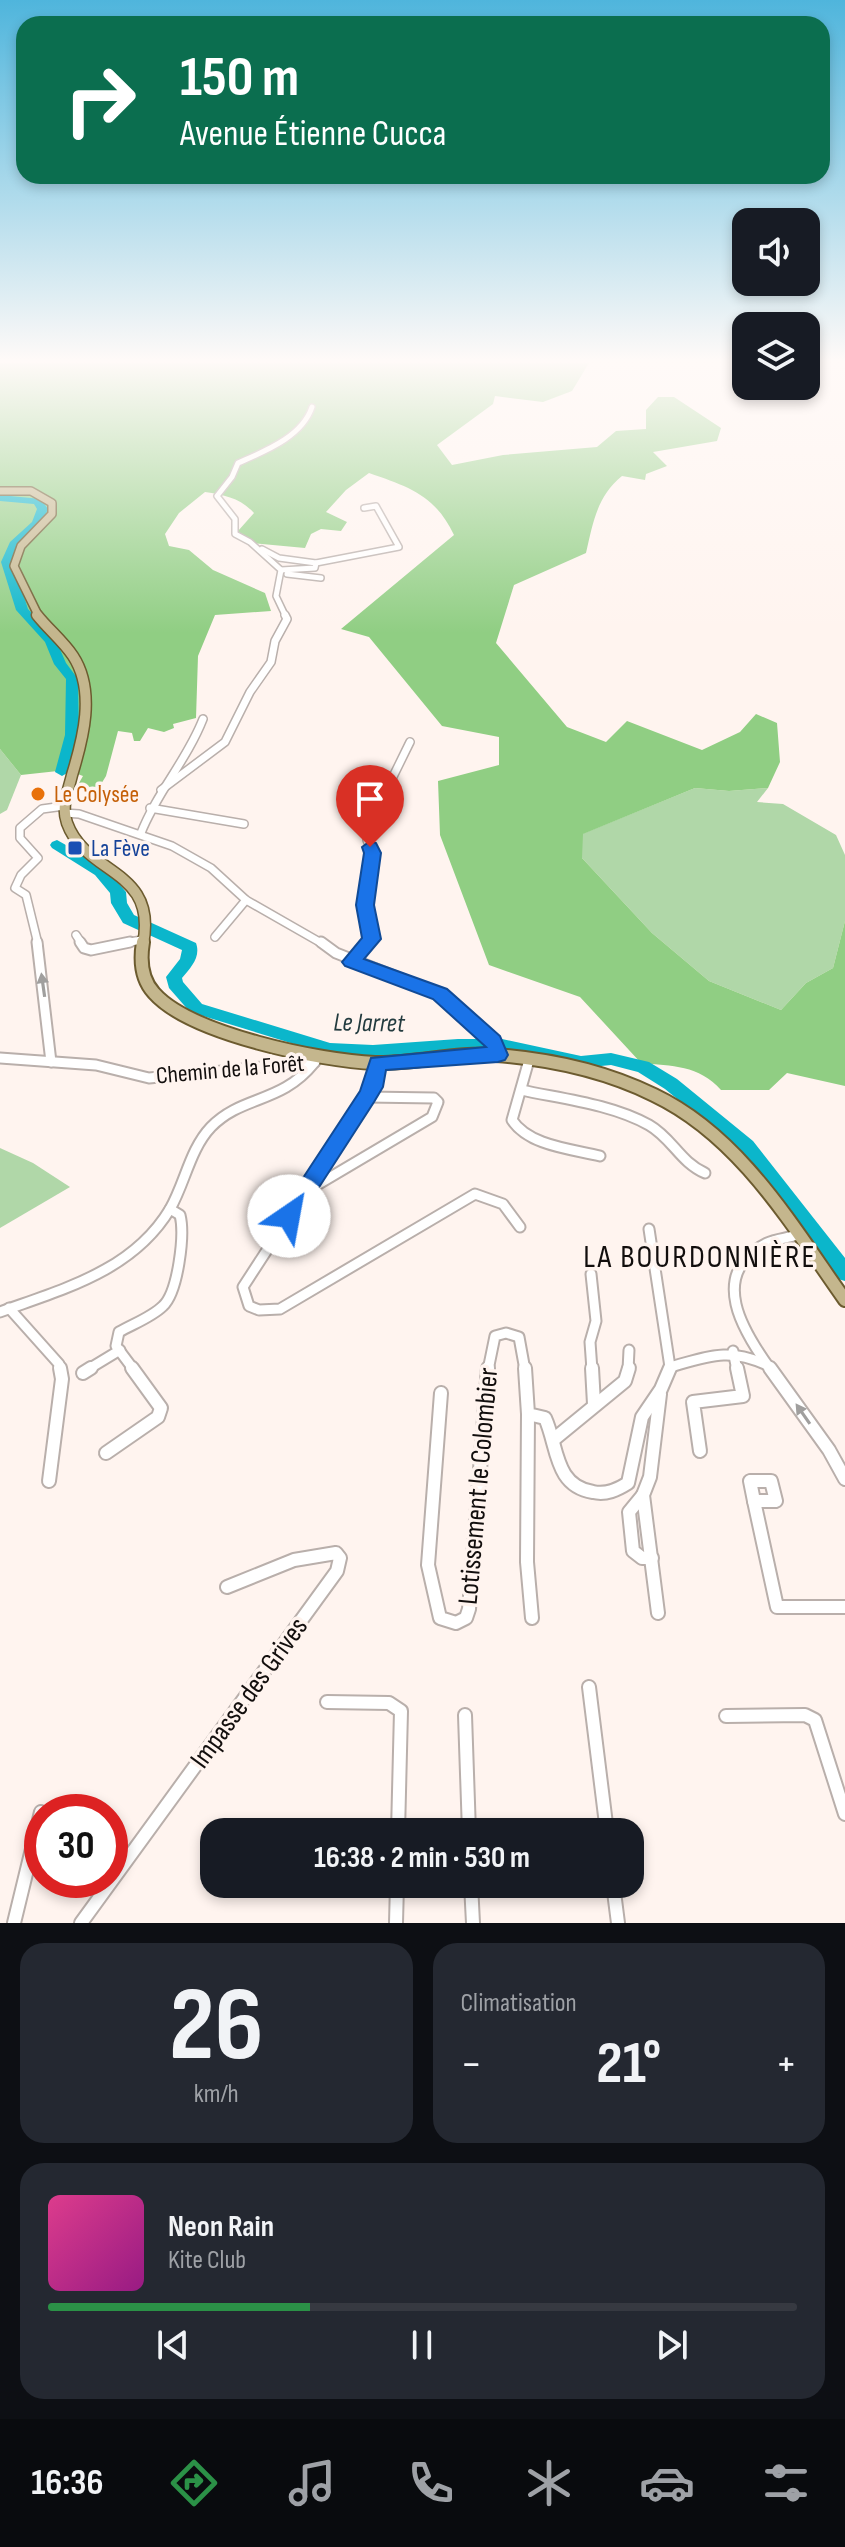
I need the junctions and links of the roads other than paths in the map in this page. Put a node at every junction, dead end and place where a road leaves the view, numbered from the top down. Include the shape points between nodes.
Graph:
1 (262, 453) edge
2 (0, 491) edge
3 (364, 508) dead end
4 (257, 549) junction
5 (316, 563) junction
6 (282, 572) junction
7 (321, 578) dead end
8 (203, 719) dead end
9 (410, 742) dead end
10 (161, 790) junction
11 (150, 808) junction
12 (64, 809) junction
13 (244, 824) dead end
14 (141, 833) junction
15 (246, 900) junction
16 (144, 932) junction
17 (76, 935) dead end
18 (215, 937) dead end
19 (352, 962) junction
20 (496, 1049) junction
21 (0, 1058) edge
22 (316, 1060) junction
23 (529, 1060) junction
24 (51, 1062) junction
25 (377, 1063) junction
26 (521, 1090) junction
27 (367, 1097) junction
28 (600, 1156) dead end
29 (705, 1173) dead end
30 (304, 1193) junction
31 (170, 1209) junction
32 (520, 1227) dead end
33 (649, 1229) dead end
34 (797, 1235) junction
35 (591, 1274) dead end
36 (845, 1300) edge
37 (4, 1310) edge
38 (746, 1335) junction
39 (120, 1350) junction
40 (629, 1350) dead end
41 (733, 1351) junction
42 (769, 1366) junction
43 (670, 1367) junction
44 (83, 1373) dead end
45 (661, 1389) junction
46 (441, 1393) dead end
47 (594, 1404) junction
48 (528, 1414) junction
49 (553, 1440) junction
50 (700, 1451) dead end
51 (106, 1453) dead end
52 (845, 1479) edge
53 (49, 1481) dead end
54 (643, 1495) junction
55 (754, 1501) dead end
56 (652, 1558) junction
57 (227, 1587) dead end
58 (845, 1607) edge
59 (658, 1613) dead end
60 (532, 1618) dead end
61 (589, 1687) dead end
62 (327, 1702) dead end
63 (465, 1715) dead end
64 (726, 1716) dead end
65 (845, 1814) edge
66 (398, 1818) edge
67 (469, 1818) edge
68 (605, 1818) edge
69 (24, 1882) edge
70 (397, 1898) edge
71 (472, 1898) edge
72 (615, 1898) edge
73 (14, 1923) edge
74 (81, 1923) edge
75 (396, 1923) edge
76 (473, 1923) edge
77 (618, 1923) edge

1 - 4 street via 235,466 217,496 235,519 235,534
2 - 12 main road via 31,491 52,503 52,514 17,552 14,566 34,611 74,658 83,680 85,733
3 - 5 street via 376,506 399,547
4 - 5 street
4 - 6 street
5 - 6 street via 315,568
6 - 7 street
6 - 10 street via 275,591 287,619 271,662 225,742
8 - 10 street via 197,738
9 - 19 street via 367,840 372,853 365,905 372,939
10 - 11 street
11 - 13 street
11 - 14 street
12 - 14 street
12 - 16 main road via 75,837 135,893 145,910
24 -> 12 street via 37,938 26,895 15,888 38,858 19,835 23,824 50,806
14 - 15 street via 211,868
15 - 18 street
15 - 19 street
16 - 17 street via 91,950
16 - 22 main road via 141,964 146,983 173,1010
19 - 20 street via 440,994
20 - 23 main road
20 - 25 main road
21 - 24 street, Chemin de la Forêt
22 - 24 street, Chemin de la Forêt via 149,1078 110,1067
22 - 25 main road
22 - 31 street via 302,1081 285,1093 250,1104 212,1126
23 - 26 street
23 - 34 main road via 630,1084 686,1113 737,1157
25 - 27 street
26 - 28 street via 512,1120 516,1129
26 - 29 street via 614,1111 659,1132 686,1167
27 - 30 street
27 - 30 street via 434,1098 438,1108 432,1117
30 - 32 street via 243,1287 245,1301 258,1312 280,1309 475,1194 497,1199
31 - 37 street via 125,1255 67,1290
31 - 39 street via 180,1215 183,1226 173,1293 162,1308 119,1332
33 - 43 street
34 - 36 main road
34 - 38 street via 767,1243 745,1260 734,1302
35 - 47 street
37 - 53 street via 59,1364 62,1379
38 - 41 street
38 - 42 street
39 - 44 street
39 - 51 street via 161,1408 158,1417
40 - 47 street via 625,1381
41 - 42 street
41 - 43 street
41 - 50 street via 743,1396 693,1402
52 -> 42 street
43 - 45 street, Lotissement le Colombier
45 - 49 street, Lotissement le Colombier via 642,1417 628,1483 615,1492 597,1494 570,1481
45 - 54 street
46 - 48 street, Lotissement le Colombier via 428,1565 440,1618 456,1623 469,1609 489,1354 495,1336 519,1337
47 - 49 street
48 - 49 street, Lotissement le Colombier via 545,1418
48 - 60 street
54 - 56 street
54 - 56 street via 629,1512 631,1540 637,1556
55 - 58 street via 777,1607
56 - 59 street
57 - 74 street, Impasse des Grives via 307,1558 336,1553 340,1558 333,1578
61 - 68 street
62 - 66 street via 389,1703 401,1711
63 - 67 street
64 - 65 street via 805,1715 815,1720
69 - 73 street
70 - 75 street
71 - 76 street
72 - 77 street

